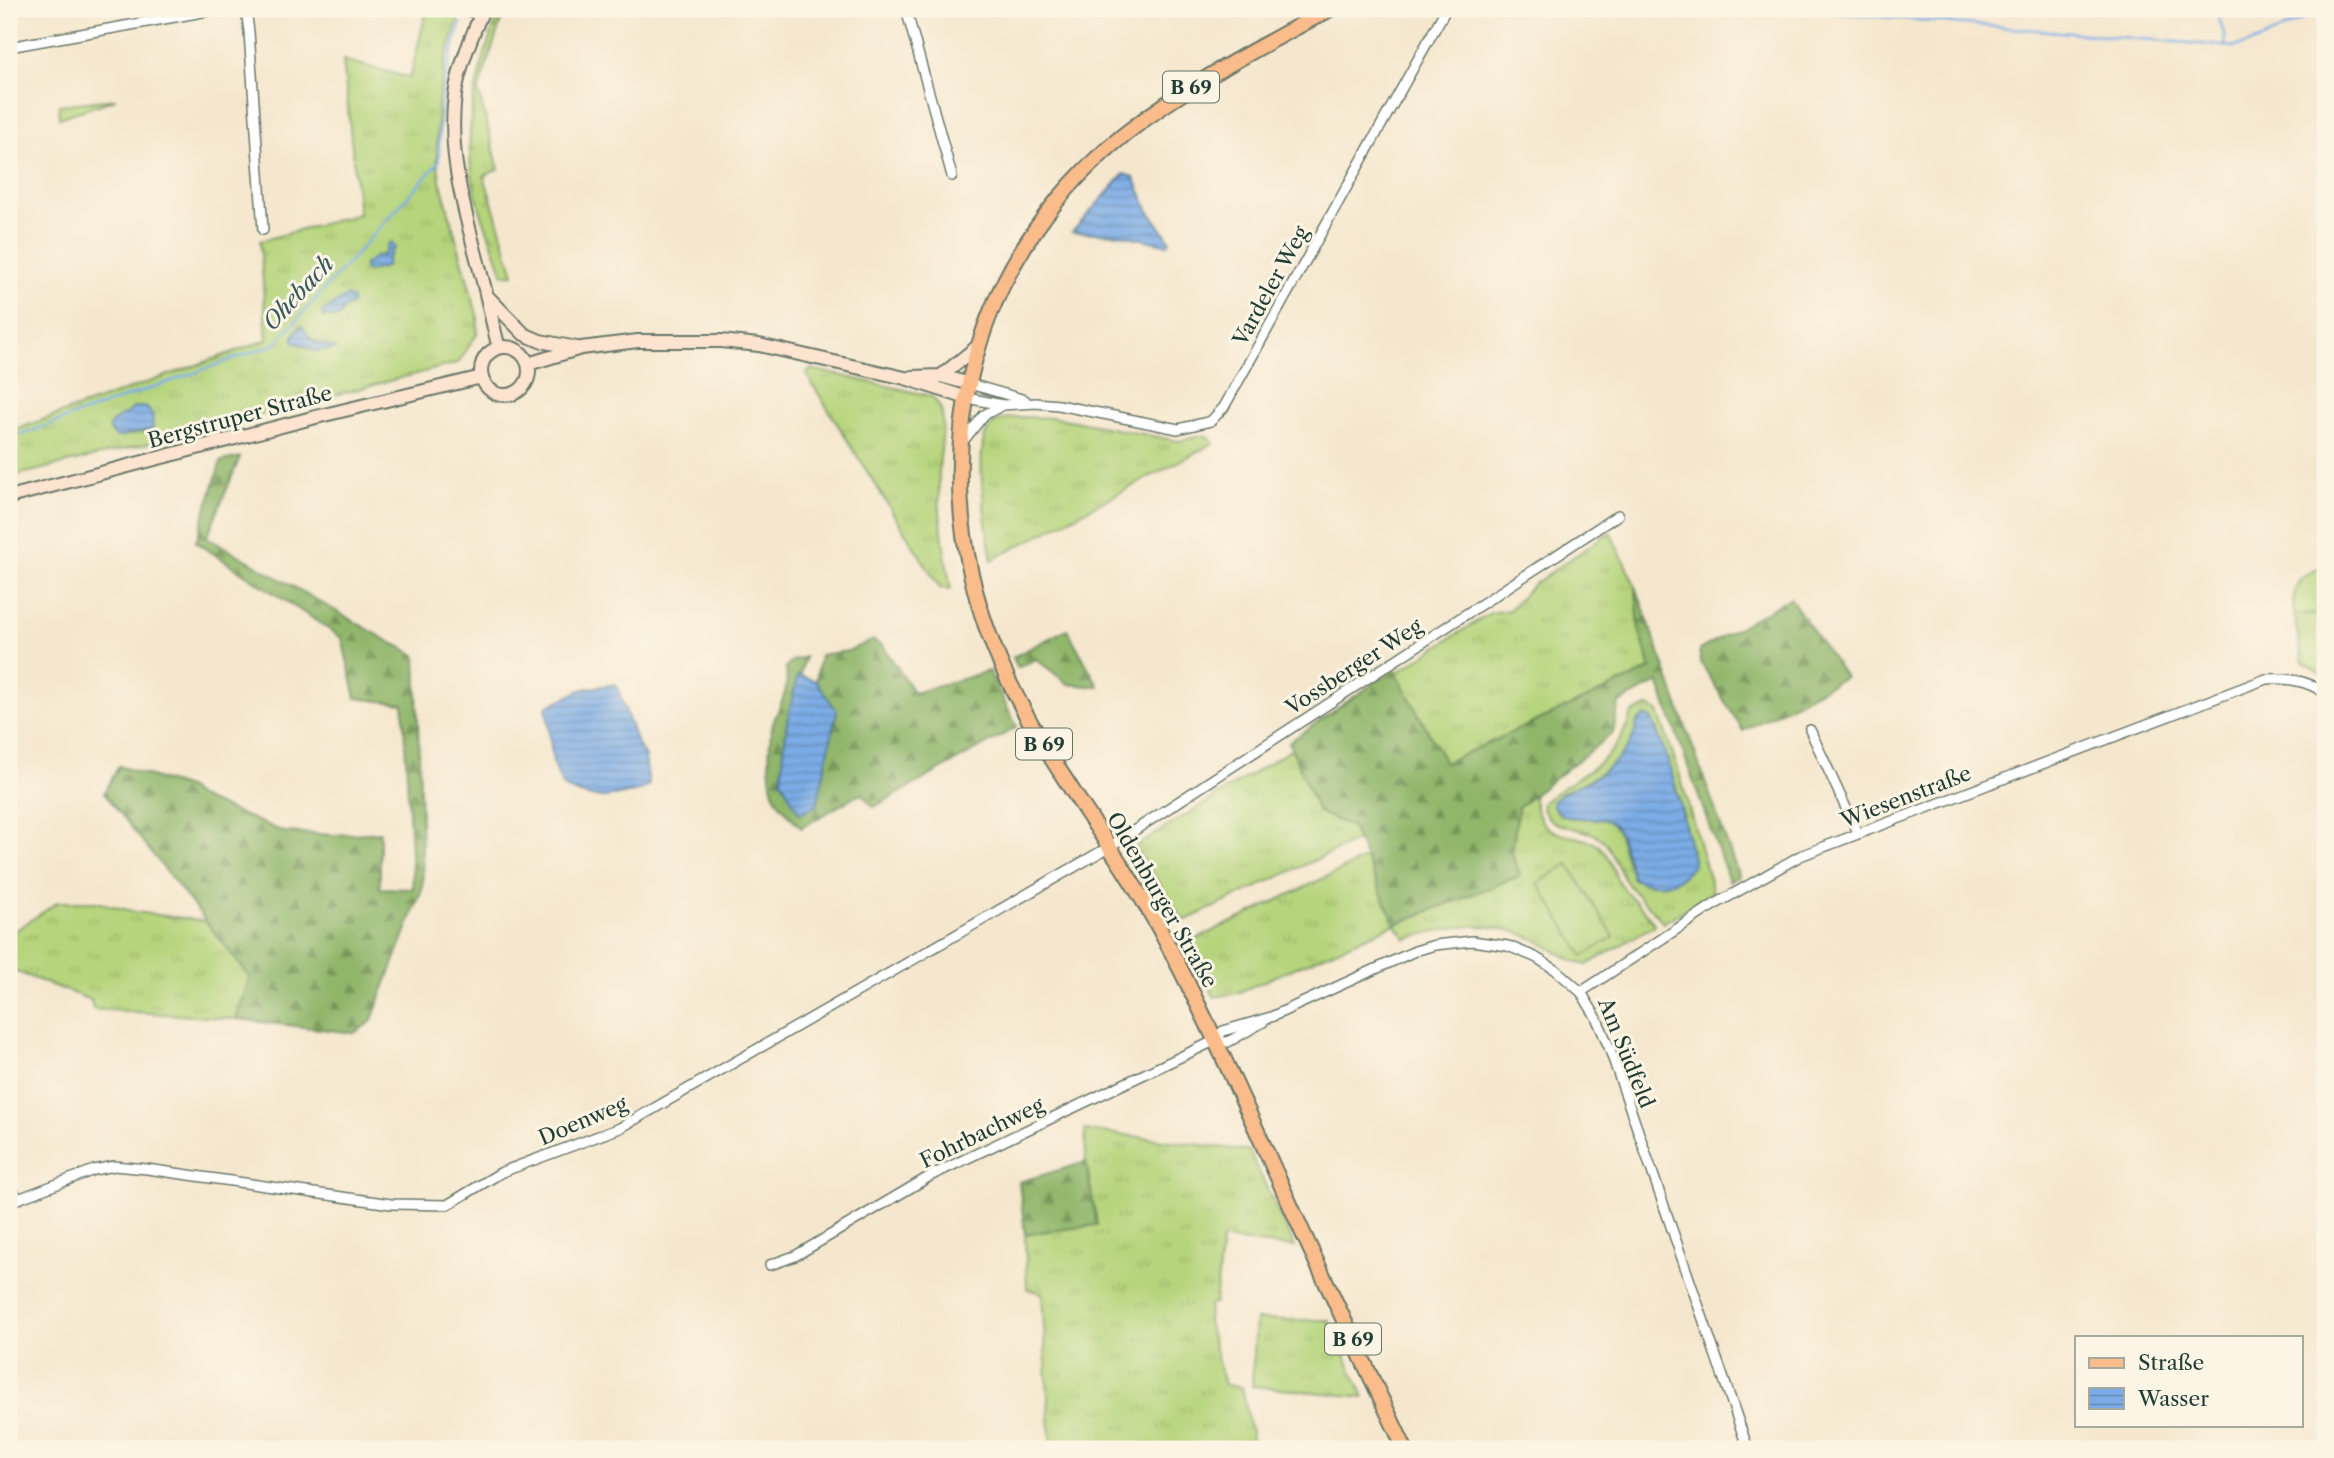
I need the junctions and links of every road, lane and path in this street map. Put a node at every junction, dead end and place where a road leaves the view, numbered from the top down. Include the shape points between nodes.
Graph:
1 (219, 9) edge
2 (246, 9) edge
3 (463, 9) edge
4 (906, 9) edge
5 (1330, 9) edge
6 (1446, 9) edge
7 (482, 12) edge
8 (9, 47) edge
9 (952, 176) dead end
10 (262, 230) dead end
11 (487, 296) junction
12 (499, 348) junction
13 (581, 348) junction
14 (977, 348) junction
15 (528, 364) junction
16 (941, 376) junction
17 (482, 377) junction
18 (905, 378) junction
19 (968, 391) junction
20 (1036, 403) junction
21 (1003, 405) junction
22 (962, 442) junction
23 (9, 497) edge
24 (1618, 516) dead end
25 (2325, 692) edge
26 (1810, 730) dead end
27 (1858, 834) junction
28 (1109, 847) junction
29 (1581, 992) junction
30 (1214, 1041) junction
31 (9, 1184) edge
32 (770, 1265) dead end
33 (1405, 1449) edge
34 (1748, 1449) edge

1 - 8 street
2 - 10 street
3 - 7 street
4 - 9 street
5 - 14 main road, B 69 via 1199,82 1098,157 1056,201 1020,252 991,307
6 - 20 street, Vardeler Weg via 1224,407 1212,421 1178,429
7 - 11 main road via 462,64 452,125 458,185
11 - 12 main road
11 - 13 main road via 524,334
12 - 15 main road via 513,348
12 - 17 main road via 482,362
13 - 15 main road
13 - 18 main road via 638,341 721,341 759,345
14 - 16 main road
14 - 19 main road, B 69
15 - 17 main road via 523,386 511,394 489,389
16 - 18 main road
16 - 19 main road
17 - 23 main road, Bergstruper Straße
18 - 19 main road
19 - 20 street, Vardeler Weg
19 - 21 street, Vardeler Weg
19 - 22 main road, Oldenburger Straße / B 69
20 - 21 street, Vardeler Weg
21 - 22 street via 985,415
22 - 28 main road, Oldenburger Straße / B 69 via 963,530 987,629 1017,698
24 - 28 street, Vossberger Weg
25 - 27 street, Wiesenstraße via 2288,678 2266,679
26 - 27 street
27 - 29 street, Wiesenstraße via 1800,856 1745,886
28 - 30 main road, Oldenburger Straße / B 69 via 1157,925
28 - 31 street, Doenweg via 620,1128 502,1172 447,1205 391,1204 114,1166 18,1199
29 - 30 street, Am Südfeld via 1522,951 1490,942 1456,941 1415,951 1271,1017 1223,1031
29 - 34 street, Am Südfeld via 1609,1047
30 - 32 street, Fohrbachweg via 932,1175 795,1256
30 - 33 main road, Oldenburger Straße / B 69

